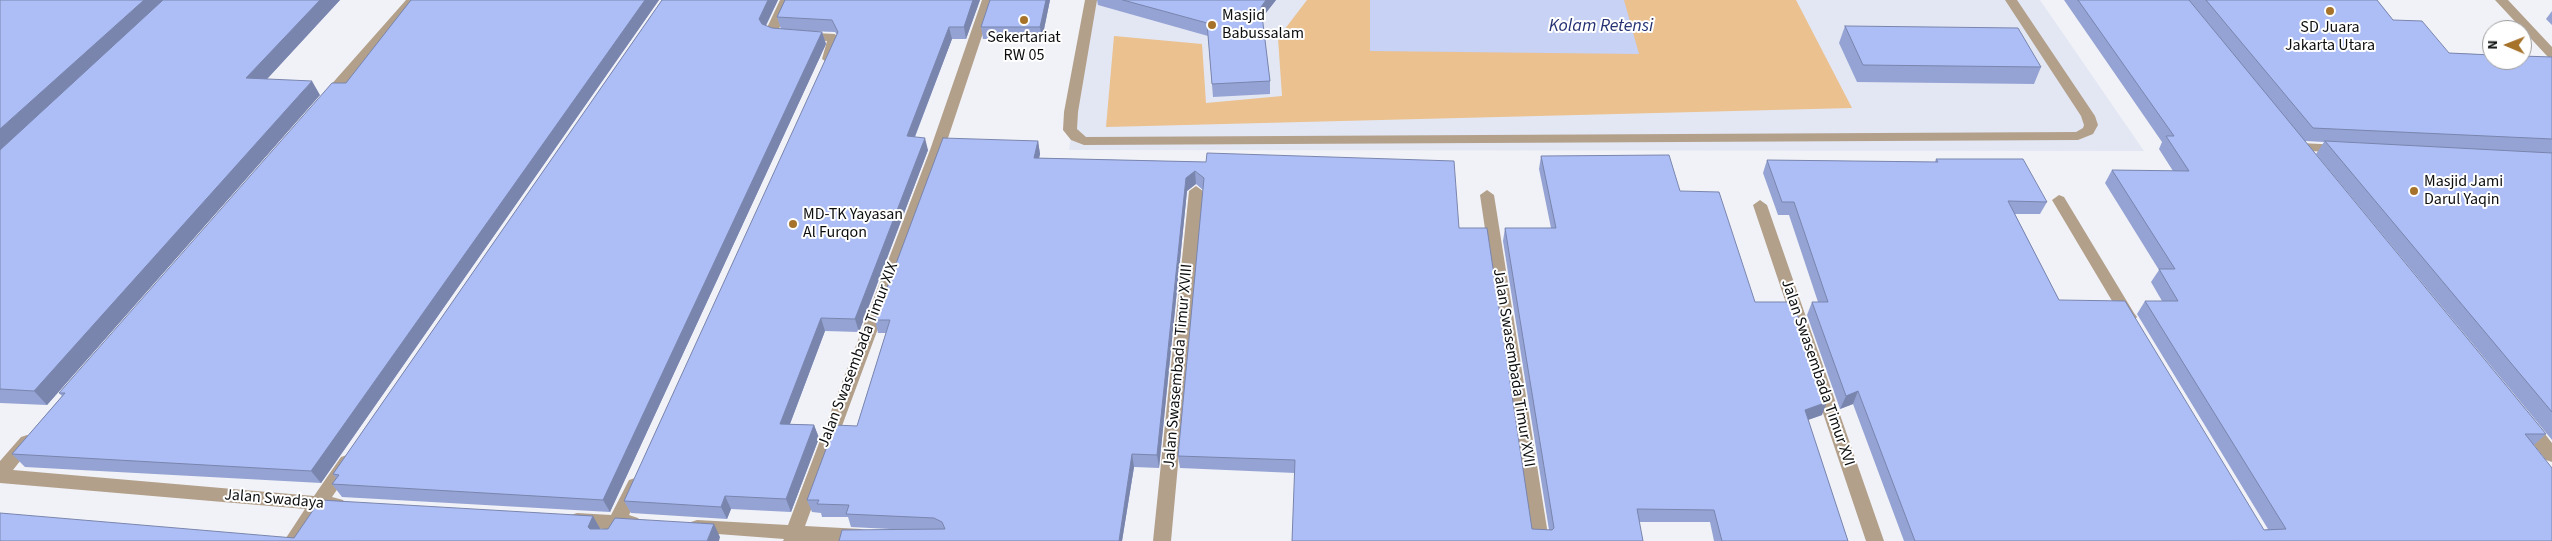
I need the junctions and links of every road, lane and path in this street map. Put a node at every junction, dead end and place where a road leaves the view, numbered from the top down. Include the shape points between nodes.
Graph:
1 (413, 0) edge
2 (786, 0) edge
3 (988, 0) edge
4 (1091, 0) edge
5 (2011, 0) edge
6 (2501, 0) edge
7 (2552, 54) edge
8 (822, 71) edge
9 (314, 112) edge
10 (2289, 132) edge
11 (2301, 147) junction
12 (2349, 149) edge
13 (2314, 162) edge
14 (1196, 191) edge
15 (1487, 195) dead end
16 (2059, 200) dead end
17 (1760, 205) dead end
18 (2136, 328) edge
19 (2521, 417) edge
20 (40, 427) edge
21 (354, 452) edge
22 (2552, 455) edge
23 (642, 469) edge
24 (0, 475) edge
25 (319, 504) junction
26 (359, 506) edge
27 (557, 519) edge
28 (616, 522) junction
29 (646, 524) edge
30 (676, 526) edge
31 (793, 537) edge
32 (880, 538) edge
33 (293, 541) edge
34 (608, 541) edge
35 (1162, 541) edge
36 (1540, 541) edge
37 (1875, 541) edge

1 - 9 street
2 - 8 street via 771,32 833,38 834,44
3 - 31 street, Jalan Swasembada Timur XIX via 937,150
4 - 5 street via 1070,130 1084,141 2078,136 2088,131 2091,125 2088,116
6 - 7 street
10 - 11 street
11 - 12 street
11 - 13 street
14 - 35 street, Jalan Swasembada Timur XVIII
15 - 36 street, Jalan Swasembada Timur XVII
16 - 18 street
17 - 37 street, Jalan Swasembada Timur XVI
19 - 22 street
20 - 24 street
21 - 25 street
23 - 28 street
24 - 25 street, Jalan Swadaya
25 - 26 street, Jalan Swadaya
25 - 33 street
27 - 28 street
28 - 29 street
28 - 34 street
30 - 31 street
31 - 32 street

